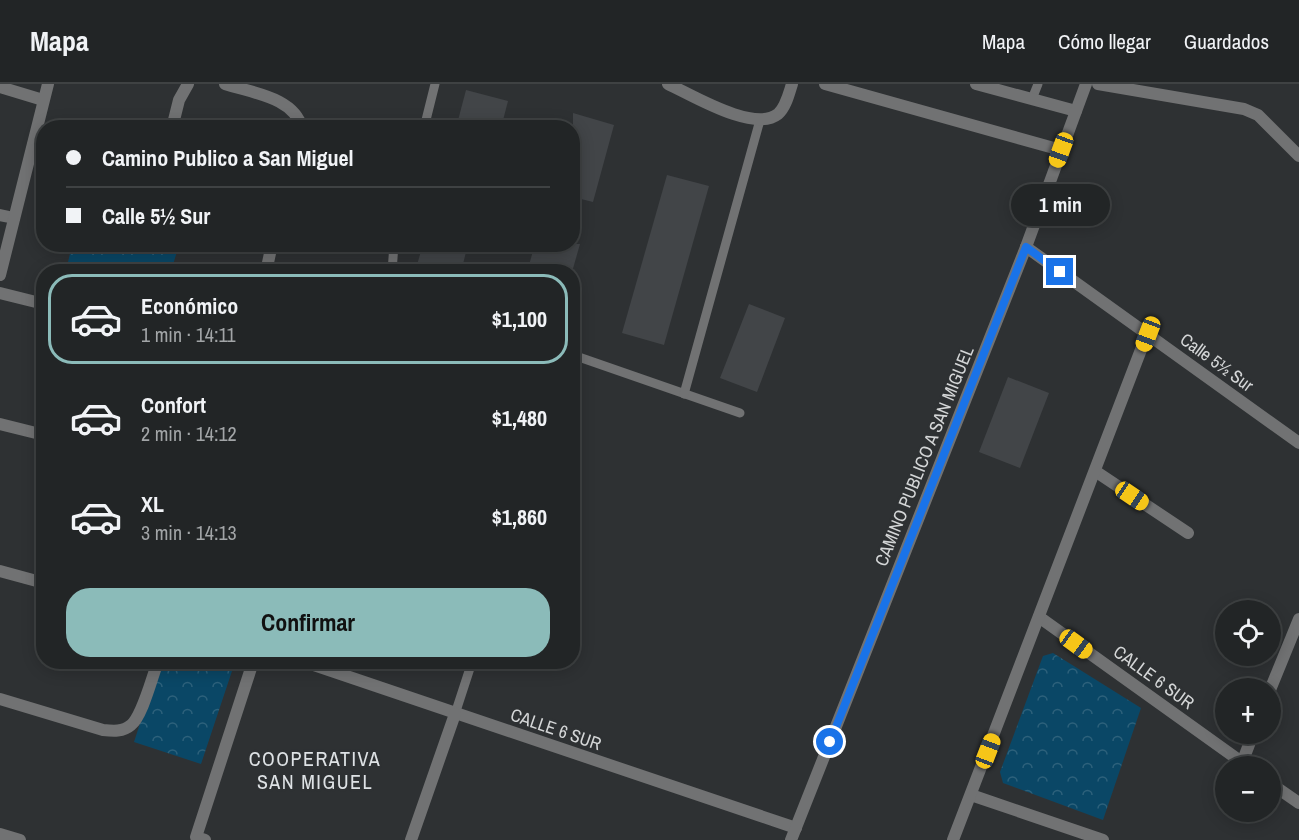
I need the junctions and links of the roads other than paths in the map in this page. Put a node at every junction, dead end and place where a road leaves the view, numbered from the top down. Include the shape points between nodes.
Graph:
1 (48, 84) edge
2 (188, 84) edge
3 (225, 84) edge
4 (435, 84) edge
5 (668, 84) edge
6 (792, 84) edge
7 (825, 84) edge
8 (976, 84) edge
9 (1038, 84) edge
10 (1086, 84) edge
11 (1098, 84) edge
12 (0, 87) edge
13 (1032, 99) junction
14 (43, 100) junction
15 (1076, 111) junction
16 (39, 120) edge
17 (174, 120) edge
18 (299, 120) edge
19 (426, 120) edge
20 (760, 120) junction
21 (36, 133) edge
22 (1061, 150) junction
23 (1299, 156) edge
24 (31, 157) junction
25 (36, 158) edge
26 (0, 215) edge
27 (14, 218) junction
28 (1026, 247) junction
29 (0, 275) edge
30 (0, 294) edge
31 (36, 302) edge
32 (1148, 334) junction
33 (580, 357) edge
34 (684, 394) junction
35 (740, 413) dead end
36 (0, 424) edge
37 (36, 433) edge
38 (1299, 443) edge
39 (1095, 471) junction
40 (1188, 533) dead end
41 (0, 571) edge
42 (36, 581) edge
43 (1039, 617) junction
44 (1299, 619) edge
45 (155, 669) edge
46 (251, 669) edge
47 (325, 669) edge
48 (470, 669) edge
49 (1275, 678) edge
50 (0, 699) edge
51 (455, 714) junction
52 (1232, 756) edge
53 (1281, 791) edge
54 (971, 795) junction
55 (1299, 803) edge
56 (0, 834) edge
57 (793, 834) edge
58 (20, 840) edge
59 (205, 840) edge
60 (411, 840) edge
61 (953, 840) edge
62 (1103, 840) edge

1 - 14 street
2 - 17 street
3 - 18 street via 289,105
4 - 19 lane
5 - 20 street via 739,116
6 - 20 street via 778,114
7 - 22 street
8 - 13 street
9 - 13 lane
10 - 15 street, CAMINO PUBLICO A SAN MIGUEL
11 - 23 street via 1244,109 1258,115
12 - 14 street
13 - 15 street
14 - 16 street
15 - 22 street, CAMINO PUBLICO A SAN MIGUEL
20 - 34 lane
21 - 24 street
22 - 28 street, CAMINO PUBLICO A SAN MIGUEL
24 - 25 street
24 - 27 street
26 - 27 street
27 - 29 street
28 - 32 street, Calle 5½ Sur
28 - 57 street, CAMINO PUBLICO A SAN MIGUEL
30 - 31 street
32 - 38 street, Calle 5½ Sur
32 - 39 street
33 - 34 lane
34 - 35 lane
36 - 37 street
39 - 40 street
39 - 43 street
41 - 42 street
43 - 52 street, CALLE 6 SUR
43 - 54 street
44 - 49 street
45 - 50 street via 132,724 119,731 103,730
46 - 59 street via 196,837
47 - 51 street, CALLE 6 SUR
48 - 51 lane
51 - 57 street, CALLE 6 SUR
51 - 60 street
53 - 55 street
54 - 61 street
54 - 62 street
56 - 58 street

